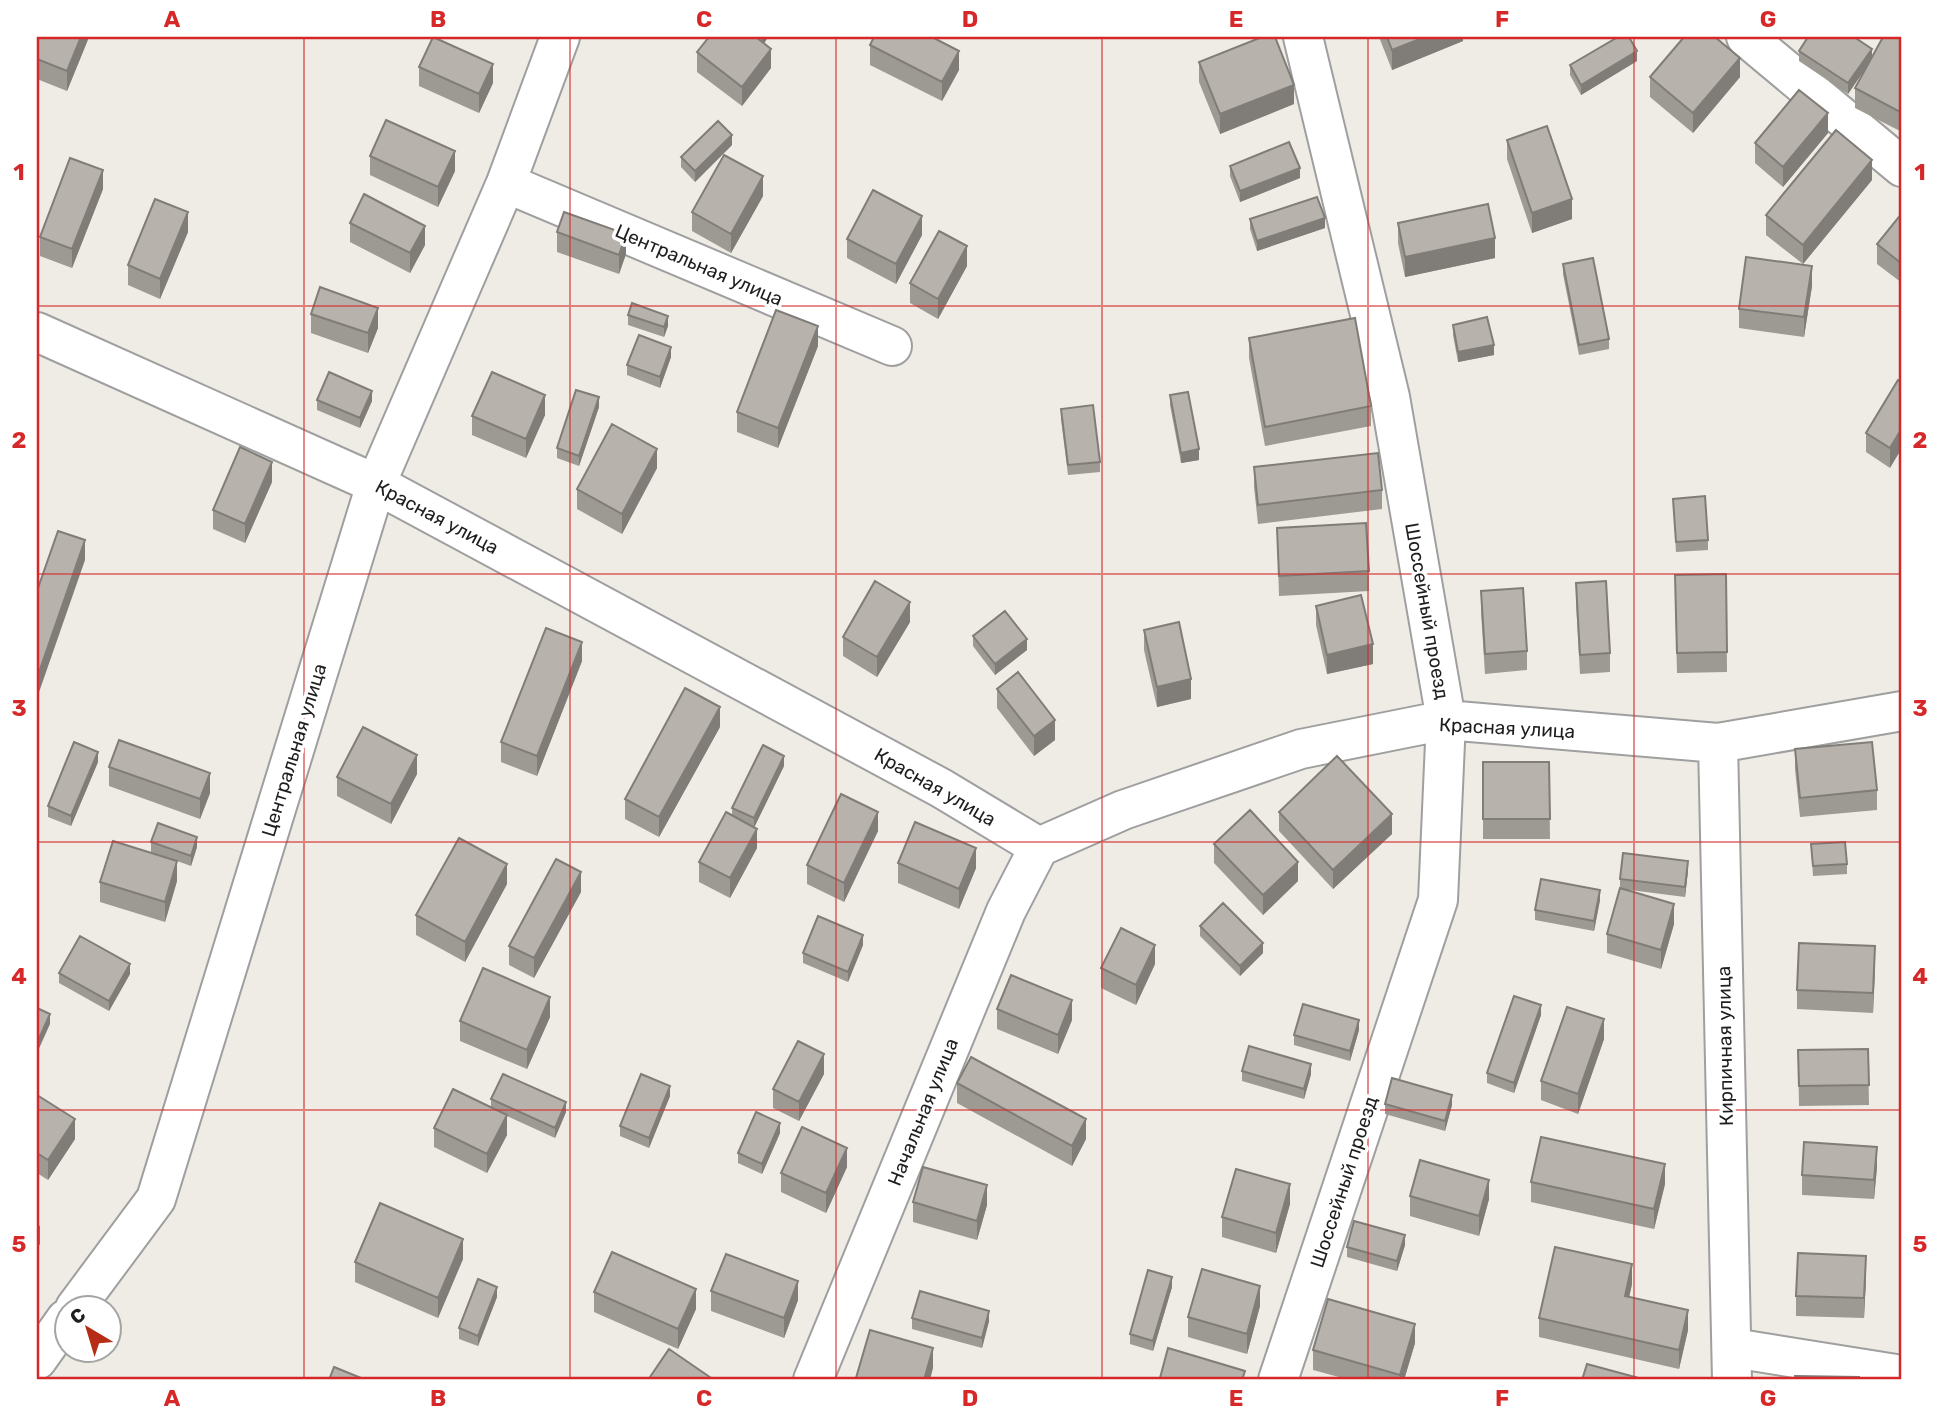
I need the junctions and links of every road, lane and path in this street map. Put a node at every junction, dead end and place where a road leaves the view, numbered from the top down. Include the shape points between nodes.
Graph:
1 (560, 37) edge
2 (1303, 37) edge
3 (1746, 37) edge
4 (1902, 167) edge
5 (506, 183) junction
6 (37, 332) edge
7 (892, 346) dead end
8 (376, 484) junction
9 (1902, 711) edge
10 (1446, 720) junction
11 (1718, 743) junction
12 (1039, 847) junction
13 (85, 1294) edge
14 (52, 1339) edge
15 (37, 1360) edge
16 (1733, 1364) edge
17 (1902, 1375) edge
18 (813, 1380) edge
19 (1278, 1380) edge

1 - 5 street, Центральная улица
2 - 10 street, Шоссейный проезд via 1390,397
3 - 4 street
5 - 7 street, Центральная улица
5 - 8 street, Центральная улица
6 - 8 street, Красная улица
8 - 12 street, Красная улица via 941,788
8 - 13 street, Центральная улица via 156,1199
9 - 11 street, Красная улица
10 - 11 street, Красная улица
10 - 12 street, Красная улица via 1301,749 1123,810
10 - 19 street, Шоссейный проезд via 1438,900
11 - 16 street, Кирпичная улица
12 - 18 street, Начальная улица via 1006,912
14 - 15 street
16 - 17 street, Кирпичная улица

